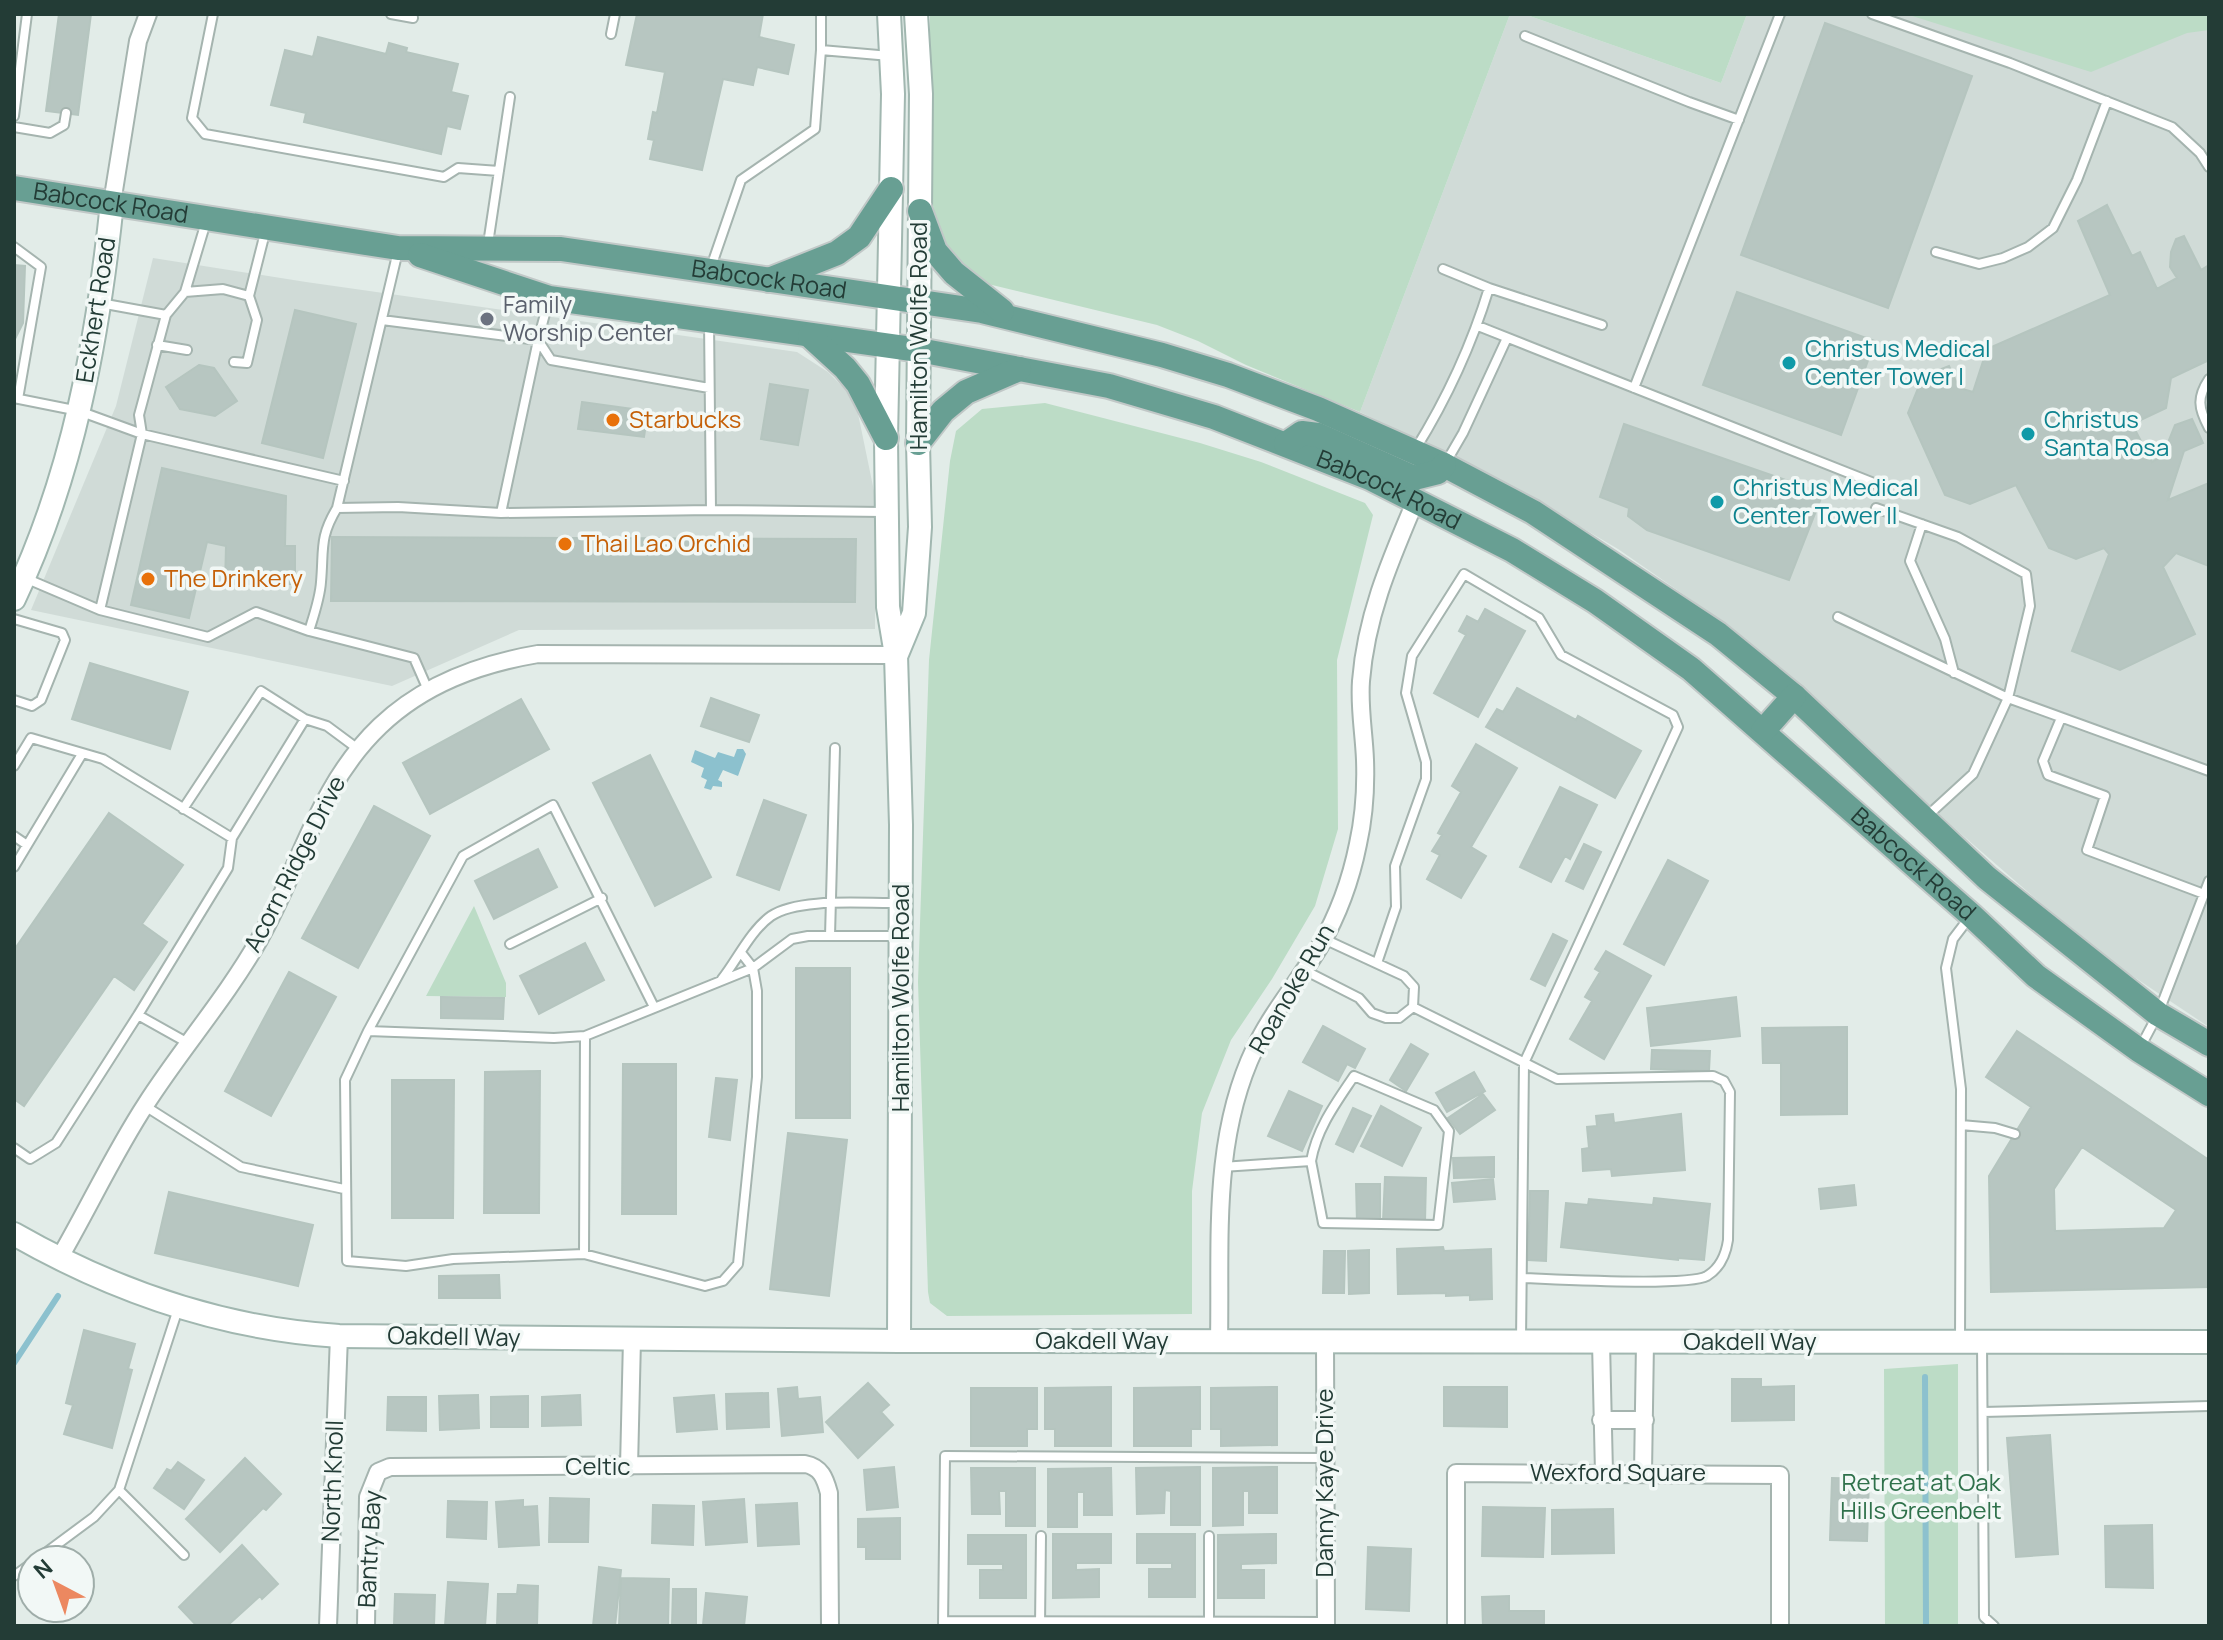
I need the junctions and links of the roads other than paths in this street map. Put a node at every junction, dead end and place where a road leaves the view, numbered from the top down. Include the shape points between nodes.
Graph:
1 (27, 14) edge
2 (148, 14) edge
3 (213, 14) edge
4 (391, 14) edge
5 (615, 14) edge
6 (821, 14) edge
7 (889, 14) edge
8 (916, 14) edge
9 (1780, 14) edge
10 (1872, 14) edge
11 (413, 18) dead end
12 (611, 34) dead end
13 (1525, 36) dead end
14 (821, 50) junction
15 (891, 56) junction
16 (510, 97) dead end
17 (2107, 101) junction
18 (66, 113) dead end
19 (14, 116) edge
20 (1739, 120) junction
21 (14, 127) edge
22 (2209, 167) edge
23 (499, 171) junction
24 (14, 188) edge
25 (891, 189) junction
26 (112, 203) junction
27 (920, 211) junction
28 (208, 218) junction
29 (266, 227) junction
30 (14, 247) edge
31 (398, 248) junction
32 (487, 249) junction
33 (1936, 252) dead end
34 (1443, 269) dead end
35 (709, 271) junction
36 (769, 280) junction
37 (1489, 288) junction
38 (223, 289) junction
39 (185, 292) junction
40 (249, 296) junction
41 (549, 298) junction
42 (888, 299) junction
43 (222, 300) dead end
44 (100, 303) junction
45 (919, 303) junction
46 (166, 315) junction
47 (1010, 318) junction
48 (382, 320) junction
49 (709, 321) junction
50 (1602, 325) dead end
51 (1478, 326) junction
52 (810, 336) junction
53 (1507, 338) junction
54 (538, 340) junction
55 (157, 345) junction
56 (887, 346) junction
57 (187, 350) dead end
58 (919, 350) junction
59 (234, 362) dead end
60 (1019, 369) junction
61 (2209, 379) edge
62 (709, 388) junction
63 (1634, 388) junction
64 (16, 399) edge
65 (79, 411) junction
66 (2209, 428) edge
67 (142, 434) junction
68 (886, 438) junction
69 (918, 443) junction
70 (1286, 444) junction
71 (1414, 451) junction
72 (1444, 465) junction
73 (344, 481) junction
74 (1879, 485) dead end
75 (1415, 502) junction
76 (337, 508) junction
77 (1876, 508) dead end
78 (711, 510) junction
79 (501, 513) junction
80 (888, 513) junction
81 (1922, 524) junction
82 (24, 578) junction
83 (14, 599) edge
84 (100, 610) junction
85 (1838, 617) dead end
86 (14, 619) edge
87 (309, 631) junction
88 (896, 655) junction
89 (1954, 673) junction
90 (429, 690) junction
91 (1794, 696) junction
92 (2008, 698) junction
93 (14, 700) edge
94 (2061, 718) junction
95 (305, 719) junction
96 (1763, 731) junction
97 (835, 748) dead end
98 (358, 749) junction
99 (82, 754) junction
100 (14, 766) edge
101 (2209, 771) edge
102 (183, 809) junction
103 (1925, 819) junction
104 (14, 836) edge
105 (232, 838) junction
106 (27, 845) junction
107 (14, 867) edge
108 (2209, 881) edge
109 (2204, 894) junction
110 (602, 898) junction
111 (901, 903) junction
112 (830, 904) junction
113 (1971, 915) junction
114 (830, 936) junction
115 (902, 936) junction
116 (1324, 939) junction
117 (510, 944) dead end
118 (742, 954) junction
119 (1377, 963) junction
120 (753, 968) junction
121 (1303, 970) junction
122 (722, 980) junction
123 (654, 1007) junction
124 (1413, 1007) junction
125 (2158, 1014) junction
126 (138, 1015) junction
127 (368, 1031) junction
128 (585, 1036) junction
129 (189, 1044) junction
130 (2209, 1044) edge
131 (2139, 1050) junction
132 (1524, 1063) junction
133 (2209, 1094) edge
134 (145, 1106) junction
135 (1961, 1125) junction
136 (2015, 1134) dead end
137 (14, 1148) edge
138 (1311, 1161) junction
139 (1222, 1167) junction
140 (344, 1189) junction
141 (14, 1234) edge
142 (584, 1254) junction
143 (60, 1257) junction
144 (1522, 1278) junction
145 (178, 1307) junction
146 (339, 1336) junction
147 (632, 1339) junction
148 (899, 1341) junction
149 (1219, 1341) junction
150 (1325, 1341) junction
151 (1521, 1342) junction
152 (1601, 1342) junction
153 (1645, 1342) junction
154 (1971, 1342) junction
155 (2209, 1342) edge
156 (2209, 1406) edge
157 (1983, 1412) junction
158 (1601, 1420) junction
159 (1645, 1420) junction
160 (1324, 1458) junction
161 (629, 1467) junction
162 (378, 1472) joint
163 (1604, 1473) junction
164 (1643, 1473) junction
165 (119, 1490) junction
166 (1041, 1536) dead end
167 (1209, 1536) dead end
168 (57, 1544) edge
169 (184, 1555) dead end
170 (943, 1623) edge
171 (1040, 1624) edge
172 (1209, 1624) edge
173 (1326, 1624) edge
174 (328, 1626) edge
175 (366, 1626) edge
176 (830, 1626) edge
177 (1456, 1626) edge
178 (1780, 1626) edge
179 (1994, 1626) edge

1 - 19 lane
2 - 26 street, Eckhert Road via 138,41
3 - 23 lane via 192,118 205,134 444,177 458,168
4 - 11 lane
5 - 12 lane
6 - 14 lane
7 - 15 street, Hamilton Wolfe Road
8 - 27 street, Hamilton Wolfe Road
9 - 20 lane
10 - 17 lane
13 - 20 lane
14 - 15 lane
14 - 35 lane via 815,129 741,180
15 - 25 street, Hamilton Wolfe Road
16 - 23 lane
17 - 22 lane via 2172,127
17 - 33 lane via 2053,228 2028,247 1979,264
18 - 21 lane via 64,125 50,133
20 - 63 lane
23 - 32 lane
24 - 26 main road, Babcock Road
25 - 36 main road via 859,237 837,253
25 - 42 street, Hamilton Wolfe Road
26 - 28 main road, Babcock Road
26 - 44 street, Eckhert Road
27 - 45 street, Hamilton Wolfe Road
27 - 47 main road via 935,251
28 - 29 main road, Babcock Road
28 - 39 lane
29 - 31 main road, Babcock Road
29 - 40 lane
30 - 64 lane via 41,267
31 - 32 main road, Babcock Road
31 - 41 main road, Babcock Road
31 - 48 lane
32 - 35 main road, Babcock Road via 561,249
34 - 37 lane
35 - 36 main road, Babcock Road
36 - 42 main road, Babcock Road
37 - 50 lane
37 - 51 lane
38 - 39 lane
38 - 40 lane
38 - 43 lane
39 - 46 lane
40 - 59 lane via 257,320 247,363
41 - 49 main road, Babcock Road
41 - 54 lane
42 - 45 main road, Babcock Road
42 - 56 street, Hamilton Wolfe Road
44 - 46 lane
44 - 65 street, Eckhert Road
45 - 47 main road, Babcock Road
45 - 58 street, Hamilton Wolfe Road
46 - 55 lane
47 - 71 main road, Babcock Road via 1228,375
48 - 54 lane
48 - 73 lane
49 - 52 main road, Babcock Road
49 - 62 lane
51 - 53 lane
51 - 71 lane
52 - 56 main road, Babcock Road
52 - 68 main road via 858,384
53 - 63 lane
53 - 72 lane
54 - 62 lane via 551,360
54 - 79 lane
55 - 57 lane
55 - 67 lane via 139,415
56 - 58 main road, Babcock Road
56 - 68 street, Hamilton Wolfe Road
58 - 60 main road, Babcock Road
58 - 69 street, Hamilton Wolfe Road
60 - 69 main road via 966,392
60 - 70 main road, Babcock Road via 1109,386
61 - 66 lane via 2199,394 2200,412
62 - 78 lane
63 - 74 lane
64 - 65 lane
65 - 67 lane
65 - 82 street, Eckhert Road via 54,500
67 - 73 lane
67 - 84 lane
68 - 80 street, Hamilton Wolfe Road
69 - 88 street, Hamilton Wolfe Road via 914,613
70 - 72 main road via 1302,433 1318,435 1414,478 1438,472
70 - 75 main road, Babcock Road
71 - 72 main road, Babcock Road
72 - 91 main road, Babcock Road via 1533,512 1617,566 1718,634
73 - 76 lane
75 - 96 main road, Babcock Road via 1512,550 1595,601 1691,669
75 - 116 street, Roanoke Run via 1384,572 1365,646 1363,809 1349,880
76 - 79 lane
76 - 87 lane via 322,543 321,583
77 - 81 lane
78 - 79 lane
78 - 80 lane
80 - 88 street, Hamilton Wolfe Road via 888,607
81 - 89 lane via 1910,561 1945,639
81 - 92 lane via 2026,574 2030,606
82 - 83 street, Eckhert Road
82 - 84 lane
84 - 87 lane via 208,637 256,612
85 - 89 lane
86 - 93 lane via 62,633 65,640 41,700 32,706
87 - 90 lane via 414,658
88 - 90 street, Acorn Ridge Drive via 538,654 481,666
88 - 111 street, Hamilton Wolfe Road
89 - 92 lane
90 - 98 street, Acorn Ridge Drive
91 - 96 main road
91 - 103 main road, Babcock Road
92 - 94 lane
92 - 103 lane via 1973,774
94 - 101 lane
94 - 109 lane via 2043,761 2048,775 2105,796 2087,850
95 - 98 lane via 319,721
95 - 102 lane via 261,691
95 - 105 lane
96 - 113 main road, Babcock Road
97 - 112 lane
98 - 129 street, Acorn Ridge Drive via 328,792 260,939
99 - 100 lane via 31,738
99 - 102 lane via 103,759
99 - 106 lane
102 - 105 lane
103 - 125 main road, Babcock Road via 1987,878
104 - 106 lane
105 - 126 lane via 228,868
106 - 107 lane
108 - 109 lane
109 - 125 lane
110 - 117 lane
110 - 123 lane
110 - 127 lane via 553,805 463,856
111 - 112 lane
111 - 115 street, Hamilton Wolfe Road
112 - 114 lane
112 - 118 lane via 772,915
113 - 131 main road, Babcock Road via 2036,976
113 - 135 lane via 1953,939 1946,968
114 - 115 lane
114 - 120 lane via 792,939
115 - 148 street, Hamilton Wolfe Road
116 - 119 lane
116 - 121 street, Roanoke Run
118 - 120 lane
118 - 122 lane
119 - 124 lane via 1414,987
119 - 132 lane via 1396,907 1395,866 1426,779 1406,693 1412,656 1464,574 1539,618 1561,655 1673,715 1678,727
120 - 122 lane
120 - 142 lane via 757,1077 738,1264 723,1281 705,1286
121 - 124 lane via 1386,1018 1399,1018
121 - 139 street, Roanoke Run via 1250,1060 1228,1128
122 - 123 lane
123 - 128 lane
124 - 132 lane
125 - 130 main road, Babcock Road
125 - 131 lane
126 - 129 lane
126 - 137 lane via 56,1143 30,1159
127 - 128 lane
127 - 140 lane via 345,1080
128 - 142 lane
129 - 134 street, Acorn Ridge Drive
131 - 133 main road, Babcock Road
132 - 144 lane
132 - 144 lane via 1557,1079 1713,1076 1730,1092 1726,1253 1719,1265 1705,1277 1679,1280
134 - 140 lane via 241,1167
134 - 143 street, Acorn Ridge Drive
135 - 136 lane
135 - 154 lane
138 - 138 lane via 1323,1223 1438,1225 1449,1131 1434,1110 1354,1076 1327,1115
138 - 139 lane
139 - 149 street, Roanoke Run
140 - 142 lane via 347,1261 406,1266
141 - 143 street, Oakdell Way
143 - 145 street, Oakdell Way
144 - 151 lane
145 - 146 street, Oakdell Way via 296,1333
145 - 165 lane
146 - 147 street, Oakdell Way
146 - 174 street, North Knoll
147 - 148 street, Oakdell Way
147 - 161 street
148 - 149 street, Oakdell Way
149 - 150 street, Oakdell Way
150 - 151 street, Oakdell Way
150 - 160 street, Danny Kaye Drive
151 - 152 street, Oakdell Way
152 - 153 street, Oakdell Way
152 - 158 street
153 - 154 street, Oakdell Way
153 - 159 street
154 - 155 street, Oakdell Way
154 - 157 lane
156 - 157 lane
157 - 179 lane via 1984,1617
158 - 159 street
158 - 163 street
159 - 164 street
160 - 170 lane via 945,1456
160 - 173 street, Danny Kaye Drive
161 - 162 street, Celtic via 390,1467
161 - 176 street, Celtic via 814,1466 825,1476 829,1493
162 - 175 street, Bantry Bay via 368,1497
163 - 164 street, Wexford Square
163 - 177 street, Wexford Square via 1456,1473
164 - 178 street, Wexford Square via 1780,1475
165 - 168 lane
165 - 169 lane
166 - 171 lane
167 - 172 lane
170 - 171 lane
171 - 172 lane
172 - 173 lane

